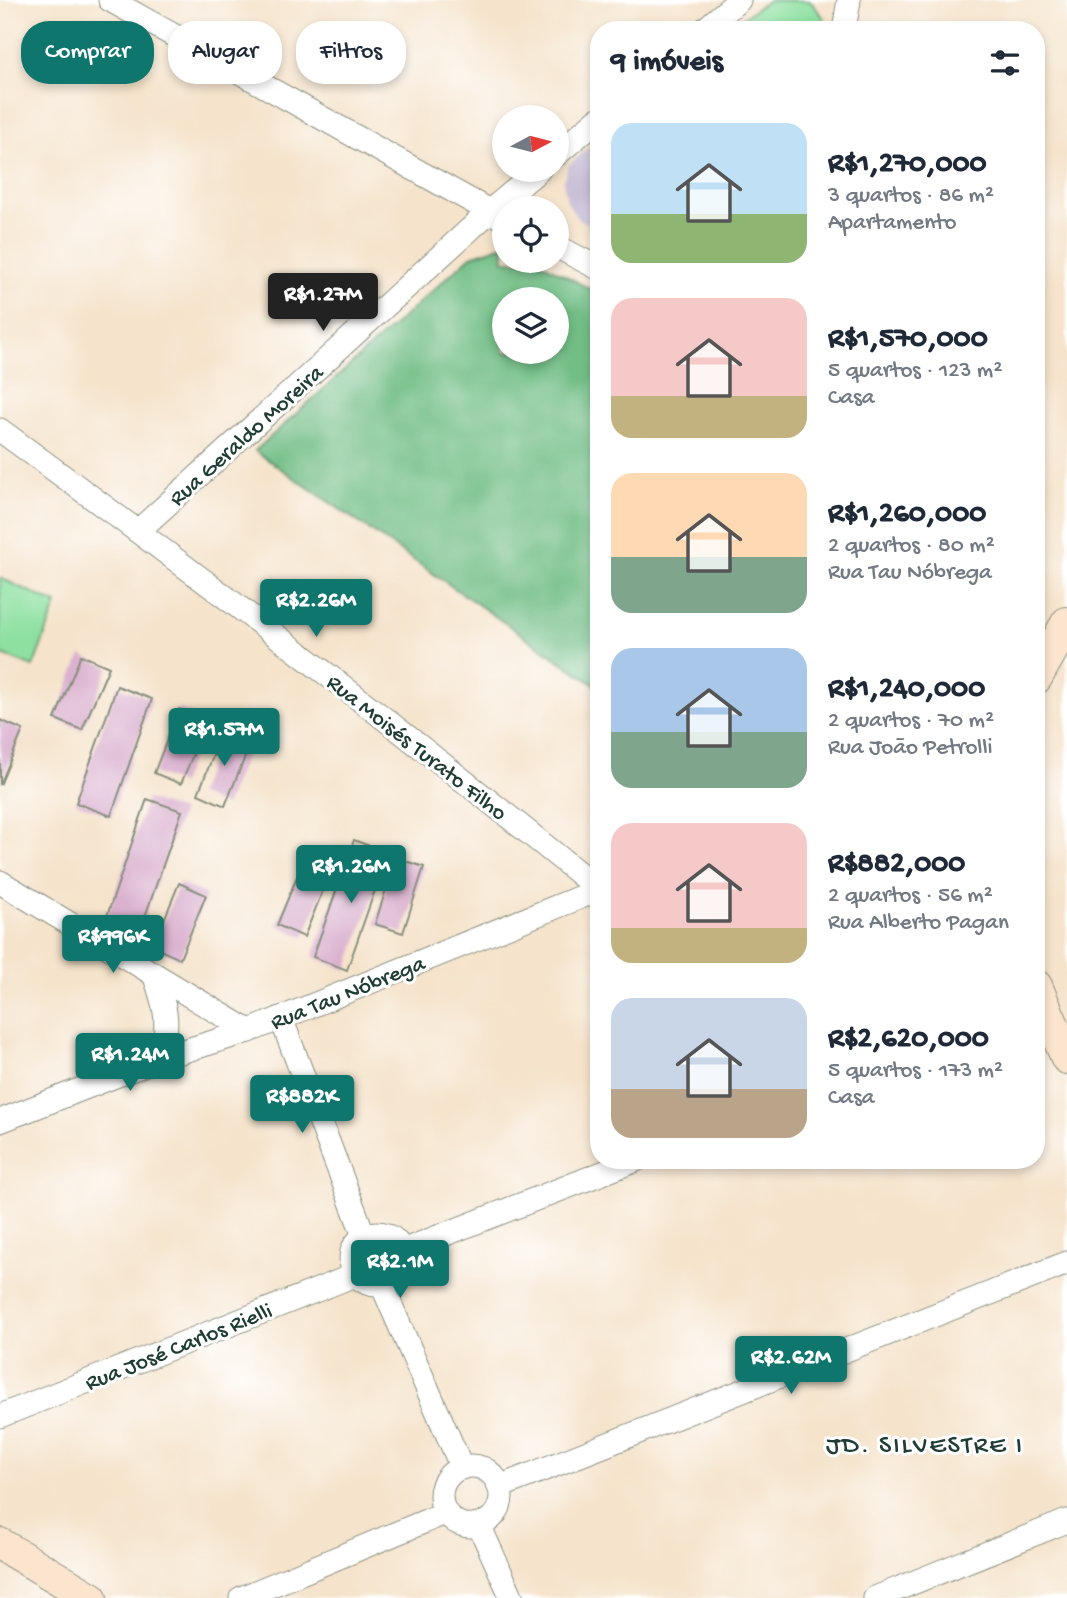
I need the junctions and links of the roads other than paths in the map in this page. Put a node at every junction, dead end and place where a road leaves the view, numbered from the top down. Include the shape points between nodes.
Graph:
1 (110, 0) edge
2 (739, 0) edge
3 (845, 2) edge
4 (714, 21) edge
5 (844, 21) edge
6 (590, 126) edge
7 (569, 144) edge
8 (528, 182) edge
9 (515, 196) edge
10 (492, 212) edge
11 (492, 219) edge
12 (569, 253) edge
13 (590, 264) edge
14 (0, 430) edge
15 (138, 531) junction
16 (1067, 623) edge
17 (1045, 662) edge
18 (0, 882) edge
19 (590, 883) edge
20 (590, 893) edge
21 (154, 974) junction
22 (1045, 1012) edge
23 (281, 1017) junction
24 (249, 1031) junction
25 (161, 1058) junction
26 (1067, 1058) edge
27 (0, 1121) edge
28 (613, 1169) edge
29 (364, 1236) junction
30 (402, 1251) junction
31 (1067, 1263) edge
32 (355, 1275) junction
33 (382, 1285) junction
34 (0, 1416) edge
35 (461, 1468) junction
36 (499, 1488) junction
37 (445, 1513) junction
38 (1067, 1521) edge
39 (479, 1525) junction
40 (0, 1544) edge
41 (92, 1598) edge
42 (244, 1598) edge
43 (512, 1598) edge
44 (875, 1598) edge

1 - 10 street
2 - 4 street
3 - 5 street
6 - 7 street
8 - 9 street, Rua Geraldo Moreira
11 - 15 street, Rua Geraldo Moreira
12 - 13 street
14 - 15 street, Rua Moisés Turato Filho
15 - 19 street, Rua Moisés Turato Filho via 465,780
16 - 17 street
18 - 21 street, Rua Tau Nóbrega
20 - 23 street, Rua Tau Nóbrega
21 - 24 street, Rua Tau Nóbrega
21 - 25 street via 168,1031
22 - 26 street
23 - 24 street, Rua Tau Nóbrega
23 - 29 street
24 - 25 street
25 - 27 street
28 - 30 street
29 - 30 street via 386,1235
29 - 32 street via 354,1247
30 - 33 street via 402,1266 395,1279
31 - 36 street
32 - 33 street via 367,1284
32 - 34 street, Rua José Carlos Rielli
33 - 35 street
35 - 36 street via 485,1470
35 - 37 street via 444,1481 441,1503
36 - 39 street via 497,1511
37 - 39 street via 467,1527
37 - 42 street
38 - 44 street
39 - 43 street
40 - 41 street

